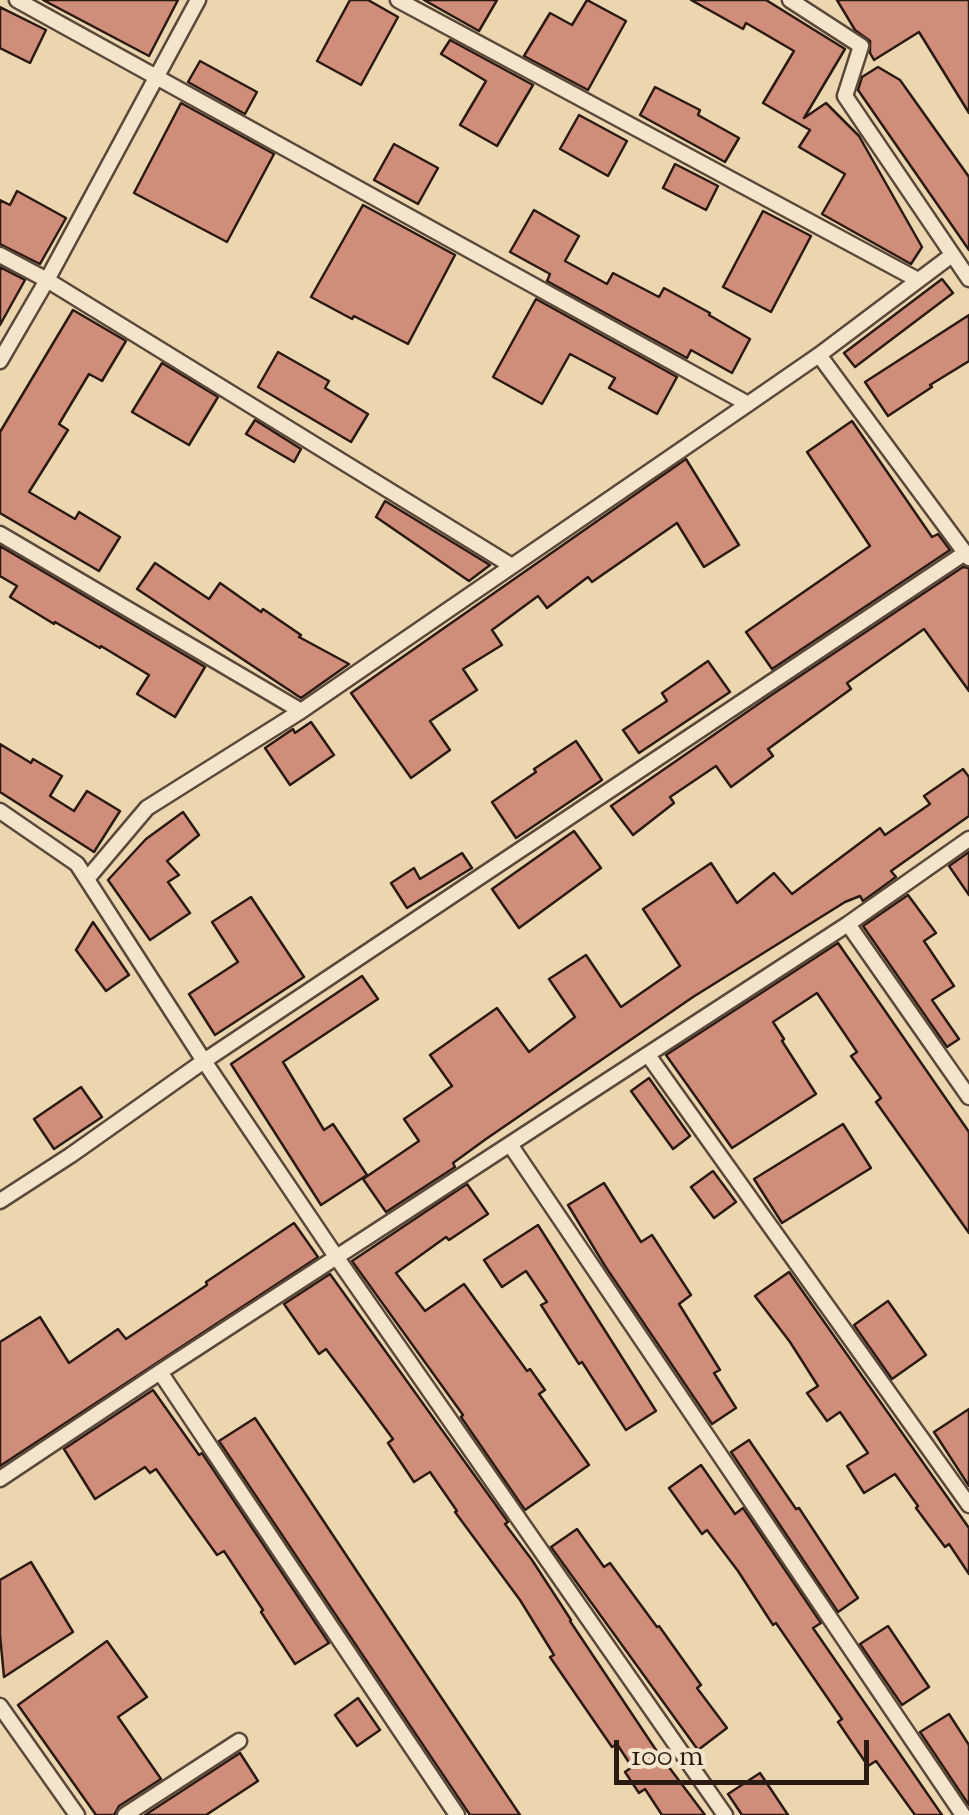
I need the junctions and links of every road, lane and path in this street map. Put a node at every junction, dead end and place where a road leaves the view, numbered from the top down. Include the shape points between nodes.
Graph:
1 (17, 0) edge
2 (198, 0) edge
3 (398, 0) edge
4 (790, 0) edge
5 (158, 76) junction
6 (0, 254) edge
7 (952, 254) junction
8 (969, 279) edge
9 (47, 280) junction
10 (918, 280) junction
11 (819, 355) junction
12 (0, 361) edge
13 (748, 404) junction
14 (0, 534) edge
15 (967, 556) edge
16 (512, 566) junction
17 (301, 711) junction
18 (0, 812) edge
19 (969, 840) edge
20 (87, 879) junction
21 (848, 924) junction
22 (648, 1054) junction
23 (204, 1060) junction
24 (969, 1097) edge
25 (511, 1146) junction
26 (0, 1201) edge
27 (337, 1258) junction
28 (160, 1372) junction
29 (0, 1479) edge
30 (969, 1505) edge
31 (0, 1706) edge
32 (239, 1741) dead end
33 (74, 1814) edge
34 (125, 1815) edge
35 (457, 1815) edge
36 (725, 1815) edge
37 (962, 1815) edge

1 - 5 street
2 - 5 street
3 - 10 street
4 - 7 street via 862,46 844,96
5 - 9 street
5 - 13 street
6 - 9 street
7 - 8 street
7 - 10 street
9 - 12 street
9 - 16 street
10 - 11 street
11 - 13 street
11 - 15 street
13 - 16 street
14 - 17 street
15 - 23 street
16 - 17 street
17 - 20 street via 147,808
18 - 20 street via 77,864
19 - 21 street
20 - 23 street
21 - 22 street
21 - 24 street
22 - 25 street
22 - 30 street
23 - 26 street
23 - 27 street
25 - 27 street
25 - 37 street
27 - 28 street
27 - 36 street
28 - 29 street
28 - 35 street
31 - 33 street
32 - 34 street

